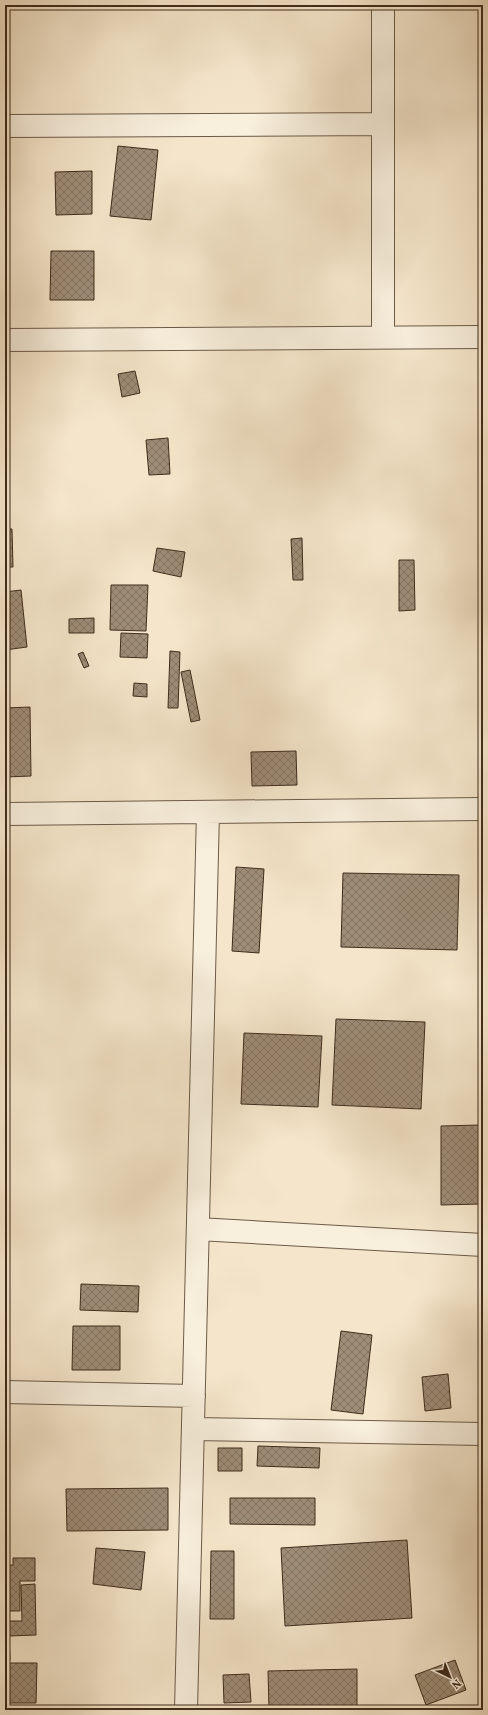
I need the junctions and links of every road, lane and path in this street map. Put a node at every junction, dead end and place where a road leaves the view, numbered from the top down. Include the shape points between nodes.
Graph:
1 (383, 5) edge
2 (383, 124) junction
3 (5, 126) edge
4 (483, 337) edge
5 (383, 338) junction
6 (5, 340) edge
7 (483, 809) edge
8 (208, 812) junction
9 (5, 814) edge
10 (198, 1230) junction
11 (483, 1246) edge
12 (5, 1392) edge
13 (194, 1396) junction
14 (193, 1429) junction
15 (483, 1434) edge
16 (186, 1710) edge

1 - 2 street
2 - 3 street
2 - 5 street
4 - 5 street
5 - 6 street
7 - 8 street
8 - 9 street
8 - 10 street
10 - 11 street
10 - 13 street
12 - 13 street
13 - 14 street
14 - 15 street
14 - 16 street

